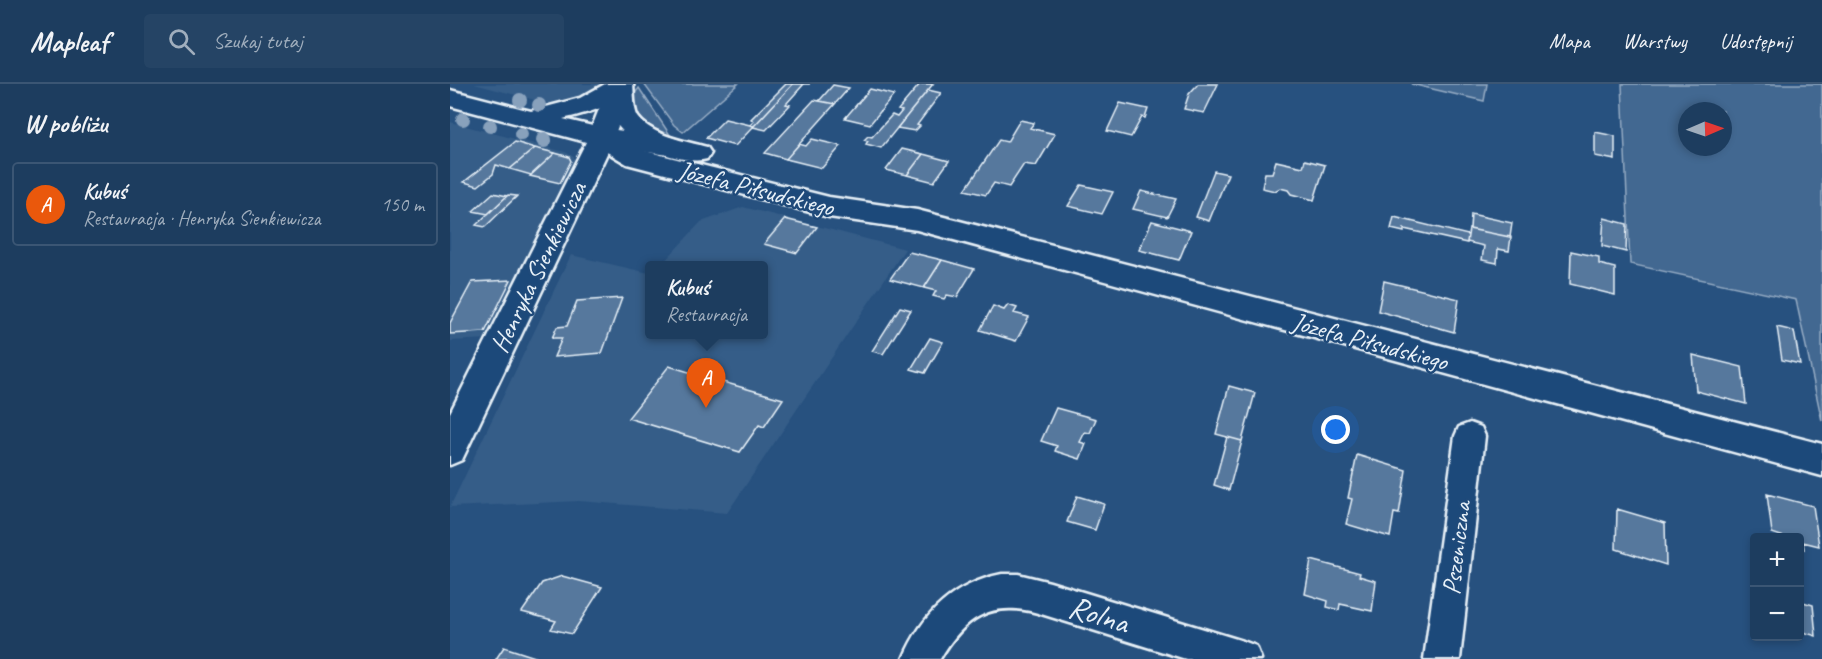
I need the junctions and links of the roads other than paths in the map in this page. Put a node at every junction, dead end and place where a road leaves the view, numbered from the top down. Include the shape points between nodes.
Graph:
1 (621, 85) edge
2 (450, 98) edge
3 (530, 119) junction
4 (601, 137) junction
5 (669, 146) junction
6 (636, 158) junction
7 (582, 178) junction
8 (918, 220) junction
9 (1470, 436) dead end
10 (450, 448) edge
11 (1822, 460) edge
12 (921, 659) edge
13 (1243, 659) edge
14 (1442, 659) edge

1 - 3 main road via 589,104
1 - 4 main road, Henryka Sienkiewicza
1 - 5 main road via 625,115 630,123
2 - 3 main road, Józefa Piłsudskiego
3 - 4 main road, Józefa Piłsudskiego
4 - 5 main road, Józefa Piłsudskiego
4 - 6 main road, Józefa Piłsudskiego
4 - 7 main road, Henryka Sienkiewicza
5 - 8 main road, Józefa Piłsudskiego via 845,192
6 - 7 main road
6 - 8 main road, Józefa Piłsudskiego via 829,207
7 - 10 main road, Henryka Sienkiewicza
8 - 11 main road, Józefa Piłsudskiego
9 - 14 street, Pszeniczna
12 - 13 street, Rolna via 929,642 954,612 988,595 1017,591

